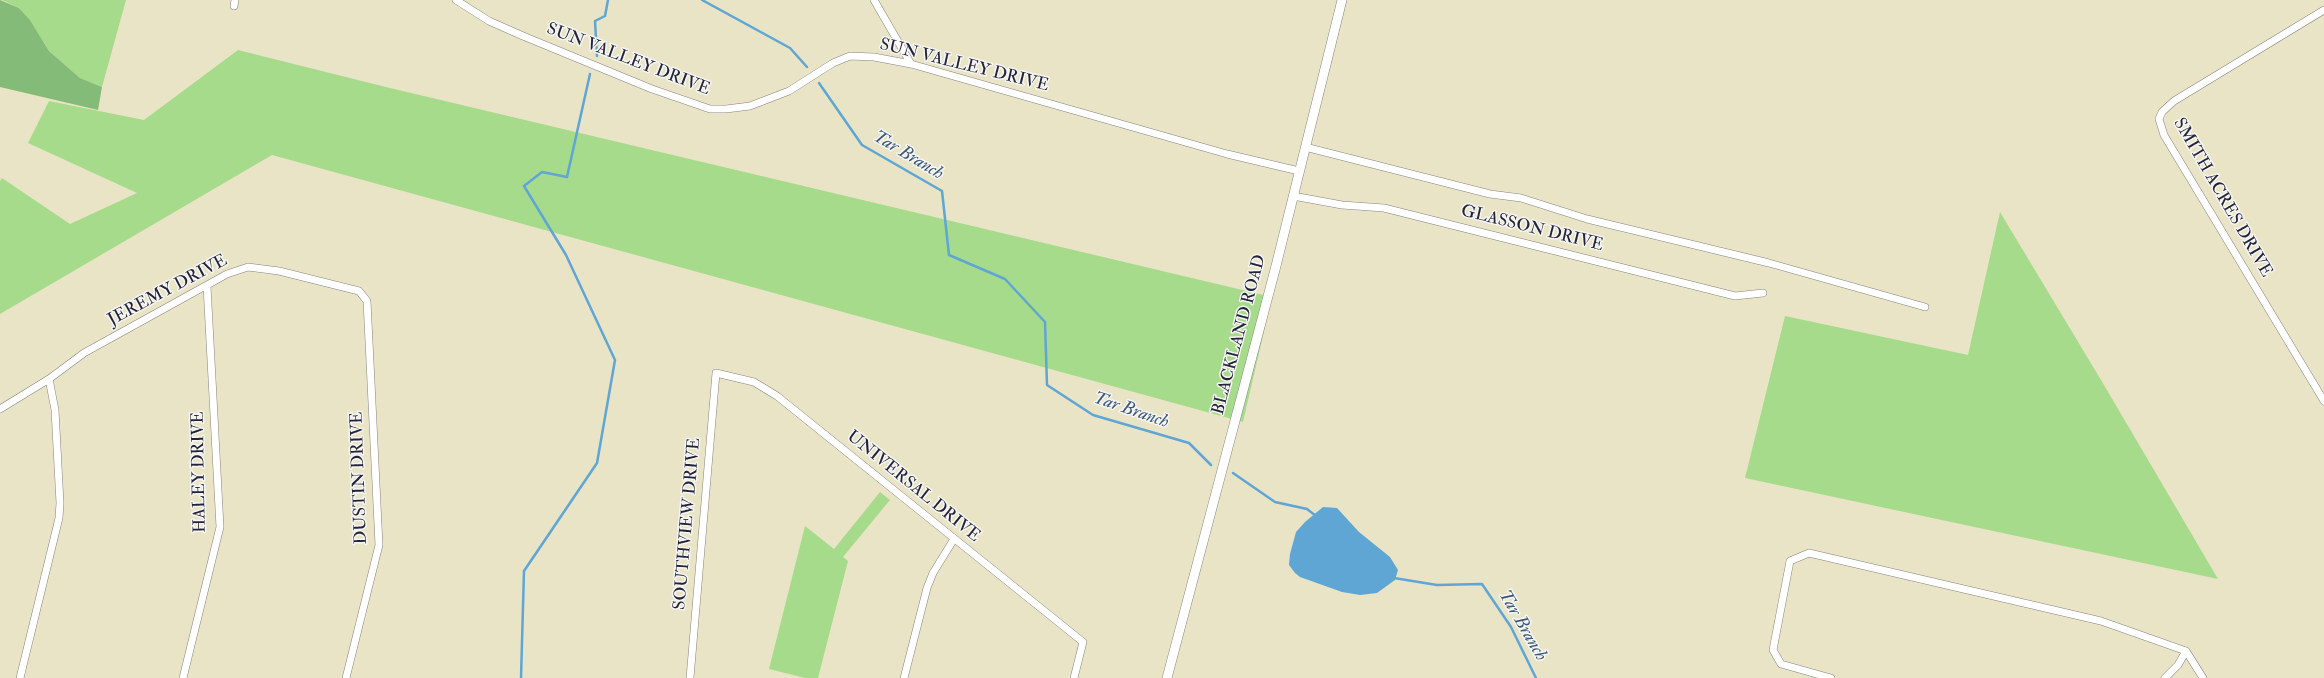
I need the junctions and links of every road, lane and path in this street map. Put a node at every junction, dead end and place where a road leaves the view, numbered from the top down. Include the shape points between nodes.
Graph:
1 (456, 0) edge
2 (874, 0) edge
3 (1342, 0) edge
4 (2324, 10) edge
5 (911, 64) junction
6 (1305, 148) junction
7 (1299, 171) junction
8 (1293, 196) junction
9 (207, 286) junction
10 (1763, 293) dead end
11 (365, 297) joint
12 (1925, 307) dead end
13 (716, 373) joint
14 (49, 378) junction
15 (2324, 401) edge
16 (0, 409) edge
17 (954, 539) junction
18 (2186, 651) junction
19 (20, 678) edge
20 (183, 678) edge
21 (346, 678) edge
22 (690, 678) edge
23 (904, 678) edge
24 (1074, 678) edge
25 (1167, 678) edge
26 (1831, 678) edge
27 (2165, 678) edge
28 (2203, 678) edge

1 - 5 street, SUN VALLEY DRIVE via 489,21 516,33 652,89 710,109 744,107 769,100 850,56 874,57
2 - 5 street
3 - 6 street, BLACKLAND ROAD
4 - 15 street, SMITH ACRES DRIVE via 2174,101 2158,119 2171,148
5 - 7 street, SUN VALLEY DRIVE via 1227,154
6 - 7 street, BLACKLAND ROAD
6 - 12 street via 1490,194 1521,198 1587,219 1769,263
7 - 8 street, BLACKLAND ROAD
8 - 10 street, GLASSON DRIVE via 1342,205 1384,208 1735,296
8 - 25 street, BLACKLAND ROAD
9 - 11 street, JEREMY DRIVE via 227,274 248,267 279,271 345,287 359,291
9 - 14 street, JEREMY DRIVE via 84,353
9 - 20 street, HALEY DRIVE via 220,527
11 - 21 street, DUSTIN DRIVE via 379,545
13 - 17 street, UNIVERSAL DRIVE via 754,382 777,396
13 - 22 street, SOUTHVIEW DRIVE
14 - 16 street, JEREMY DRIVE
14 - 19 street via 55,410 59,518
17 - 23 street via 927,588
17 - 24 street, UNIVERSAL DRIVE via 1083,642
18 - 26 street via 2101,621 1809,553 1790,561 1773,650 1780,664
18 - 27 street via 2178,665
18 - 28 street

